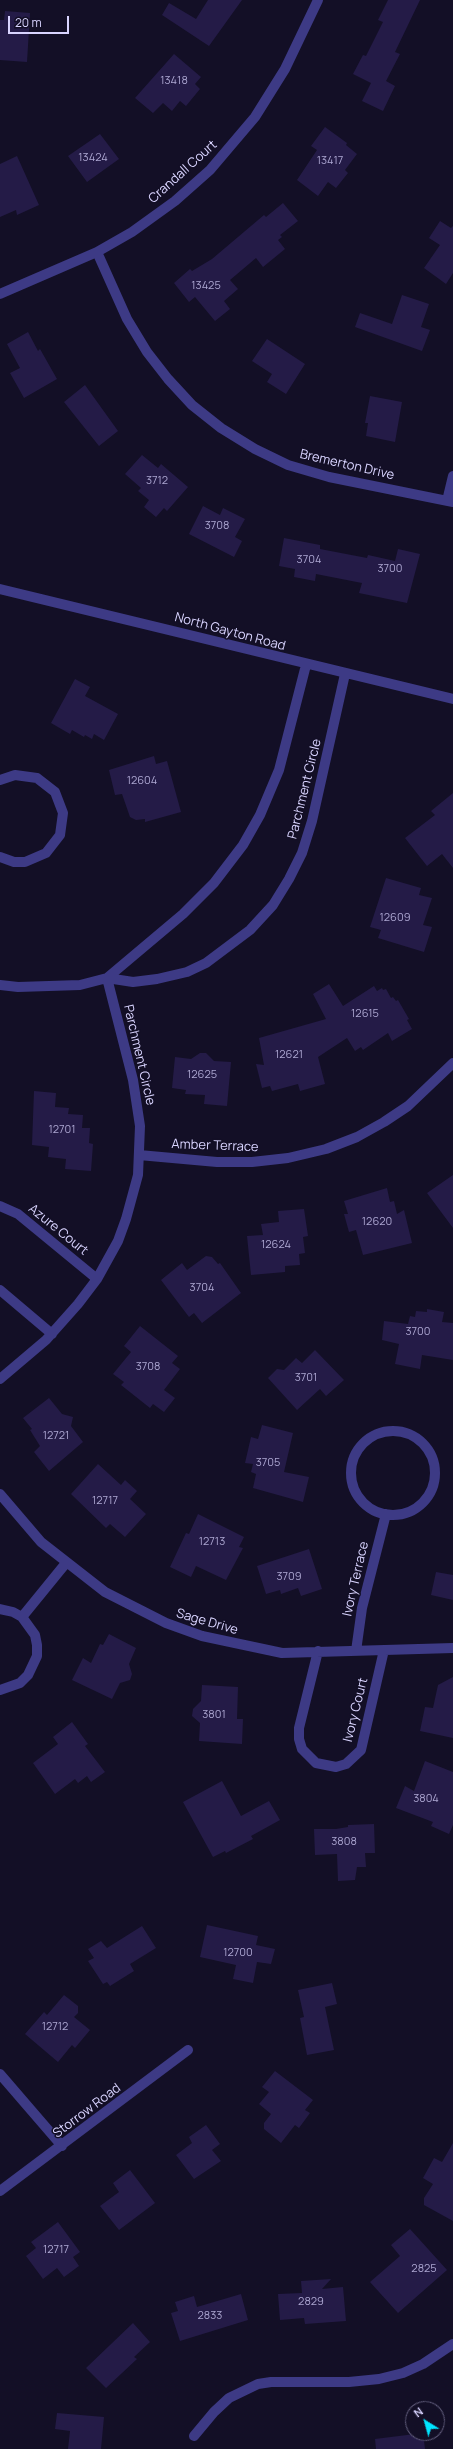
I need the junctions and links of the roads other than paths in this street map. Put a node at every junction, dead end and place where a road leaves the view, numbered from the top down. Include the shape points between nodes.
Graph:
1 (318, 0) edge
2 (97, 252) junction
3 (0, 294) edge
4 (453, 476) edge
5 (450, 501) edge
6 (0, 589) edge
7 (306, 665) junction
8 (345, 674) junction
9 (453, 699) edge
10 (0, 780) edge
11 (0, 857) edge
12 (107, 978) junction
13 (0, 985) edge
14 (453, 1063) edge
15 (139, 1155) junction
16 (0, 1206) edge
17 (97, 1279) junction
18 (0, 1290) edge
19 (52, 1334) junction
20 (0, 1379) edge
21 (0, 1494) edge
22 (386, 1514) junction
23 (66, 1564) junction
24 (0, 1609) edge
25 (22, 1617) junction
26 (453, 1648) edge
27 (384, 1650) junction
28 (356, 1651) junction
29 (318, 1652) junction
30 (0, 1690) edge
31 (188, 2050) dead end
32 (0, 2074) edge
33 (62, 2146) junction
34 (0, 2191) edge
35 (453, 2344) edge
36 (194, 2436) dead end

1 - 2 street, Crandall Court via 285,69 255,117 228,151 175,201 132,232
2 - 3 street, Crandall Court
2 - 5 street, Bremerton Drive via 127,319 147,352 192,405 221,428 288,465 329,477
4 - 5 street
6 - 7 street, North Gayton Road
7 - 8 street, North Gayton Road
7 - 12 street, Parchment Circle via 279,770 260,815 243,845 214,883 183,914
8 - 9 street, North Gayton Road
8 - 12 street, Parchment Circle via 302,853 290,879 273,905 250,930 223,953 187,972 133,982
10 - 11 street via 15,775 37,778 55,792 63,813 60,835 46,853 25,862 14,862
12 - 13 street, Parchment Circle via 73,986
12 - 15 street, Parchment Circle via 133,1080 140,1126
14 - 15 street, Amber Terrace via 408,1106 357,1137 326,1149 288,1158 252,1162 217,1162
15 - 17 street, Parchment Circle via 138,1175 126,1219 118,1241
16 - 17 street, Azure Court via 18,1214
17 - 19 street, Parchment Circle
18 - 19 street
19 - 20 street, Parchment Circle
21 - 23 street, Sage Drive via 41,1542
22 - 22 street via 408,1512 417,1507 428,1495 434,1480 434,1469 427,1448 419,1440 400,1432 383,1433 368,1439 358,1451 351,1466 354,1488 359,1498 366,1506
22 - 28 street, Ivory Terrace via 364,1600
23 - 25 street
23 - 29 street, Sage Drive via 105,1592 132,1607 202,1636 282,1652
24 - 25 street
25 - 30 street via 35,1635 35,1661 28,1675 20,1683
26 - 27 street, Sage Drive
27 - 28 street, Sage Drive
27 - 29 street, Ivory Court via 361,1750 354,1758 336,1767 316,1763 302,1749 299,1739 299,1728
28 - 29 street, Sage Drive
31 - 33 street, Storrow Road
32 - 33 street
33 - 34 street, Storrow Road
35 - 36 street via 423,2364 403,2373 379,2379 258,2384 229,2398

